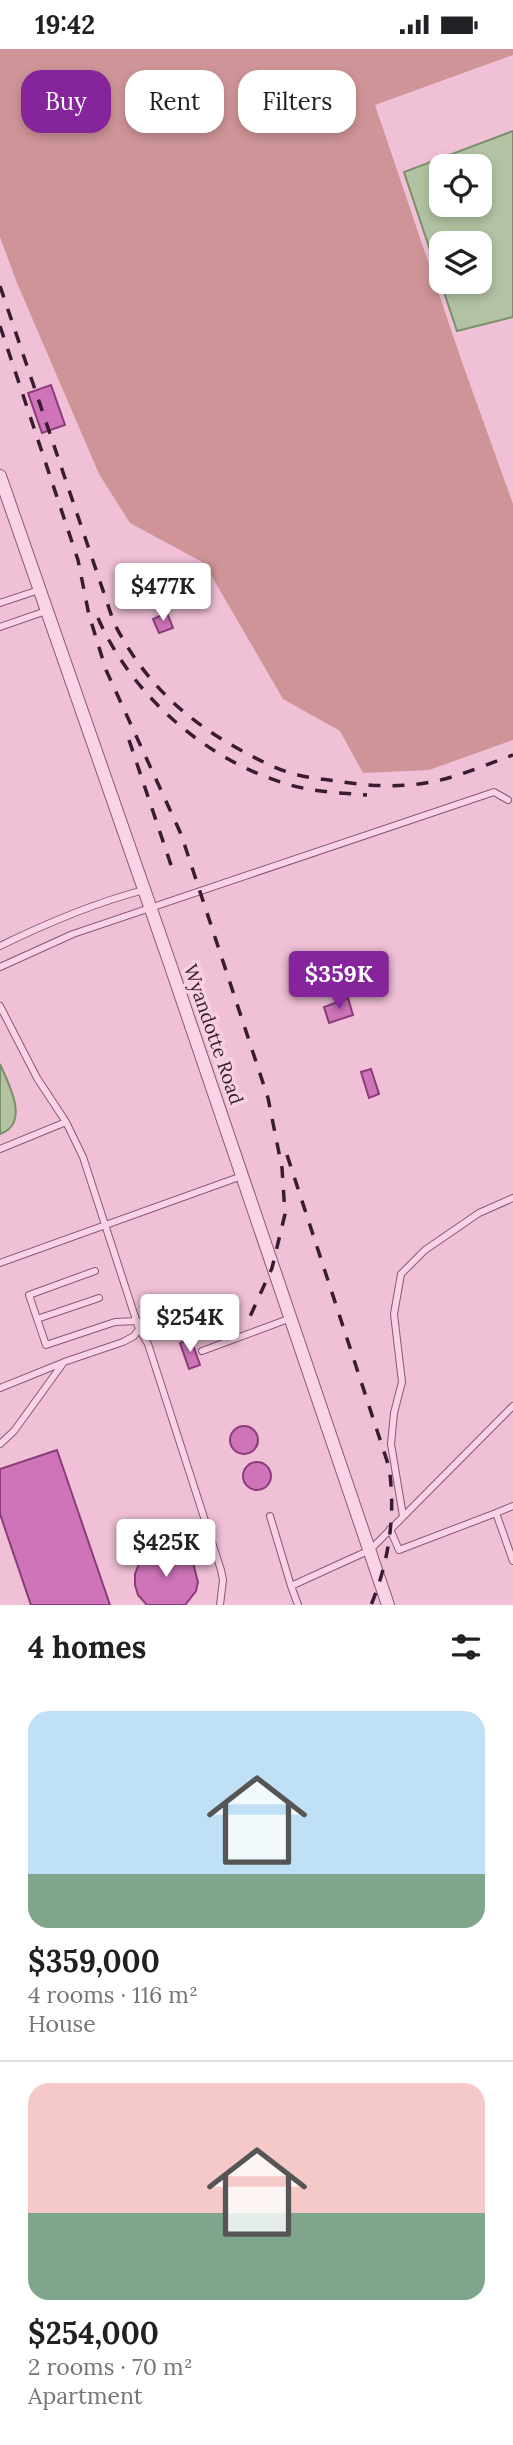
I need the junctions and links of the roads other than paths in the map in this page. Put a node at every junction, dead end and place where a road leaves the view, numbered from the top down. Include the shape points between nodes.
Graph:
1 (0, 476) edge
2 (38, 590) junction
3 (0, 603) edge
4 (46, 611) junction
5 (0, 627) edge
6 (508, 800) dead end
7 (144, 890) junction
8 (150, 909) junction
9 (0, 946) edge
10 (0, 967) edge
11 (0, 1006) edge
12 (66, 1122) junction
13 (0, 1149) edge
14 (242, 1176) junction
15 (513, 1198) edge
16 (106, 1227) junction
17 (0, 1263) edge
18 (95, 1271) dead end
19 (99, 1298) dead end
20 (291, 1318) junction
21 (37, 1319) junction
22 (139, 1325) junction
23 (202, 1352) dead end
24 (64, 1363) junction
25 (0, 1388) edge
26 (513, 1406) edge
27 (0, 1444) edge
28 (513, 1506) edge
29 (496, 1513) junction
30 (270, 1516) dead end
31 (403, 1516) junction
32 (390, 1528) junction
33 (370, 1550) junction
34 (513, 1561) edge
35 (291, 1586) junction
36 (220, 1605) edge
37 (298, 1605) edge
38 (388, 1605) edge

1 - 2 street, Wyandotte Road
2 - 3 lane
2 - 4 street, Wyandotte Road
4 - 5 lane
4 - 7 street, Wyandotte Road
6 - 8 lane via 494,792
7 - 8 street, Wyandotte Road
7 - 9 lane via 42,925
8 - 10 lane via 73,934
8 - 14 street, Wyandotte Road
11 - 12 lane
12 - 13 lane
12 - 16 lane
14 - 16 lane
14 - 20 street, Wyandotte Road
15 - 31 lane via 479,1213 425,1250 401,1274 394,1314 402,1383 391,1444
16 - 17 lane
16 - 22 lane
18 - 21 lane via 29,1295
19 - 21 lane
20 - 23 lane
20 - 33 street, Wyandotte Road
21 - 22 lane via 46,1345 115,1322
22 - 24 lane via 134,1336 123,1342
22 - 36 lane via 221,1570
24 - 25 lane
24 - 27 lane
26 - 31 lane
28 - 29 lane
29 - 32 lane via 399,1550
29 - 34 lane
30 - 35 lane
31 - 32 lane
32 - 33 lane
33 - 35 lane
33 - 38 street, Wyandotte Road
35 - 37 lane

